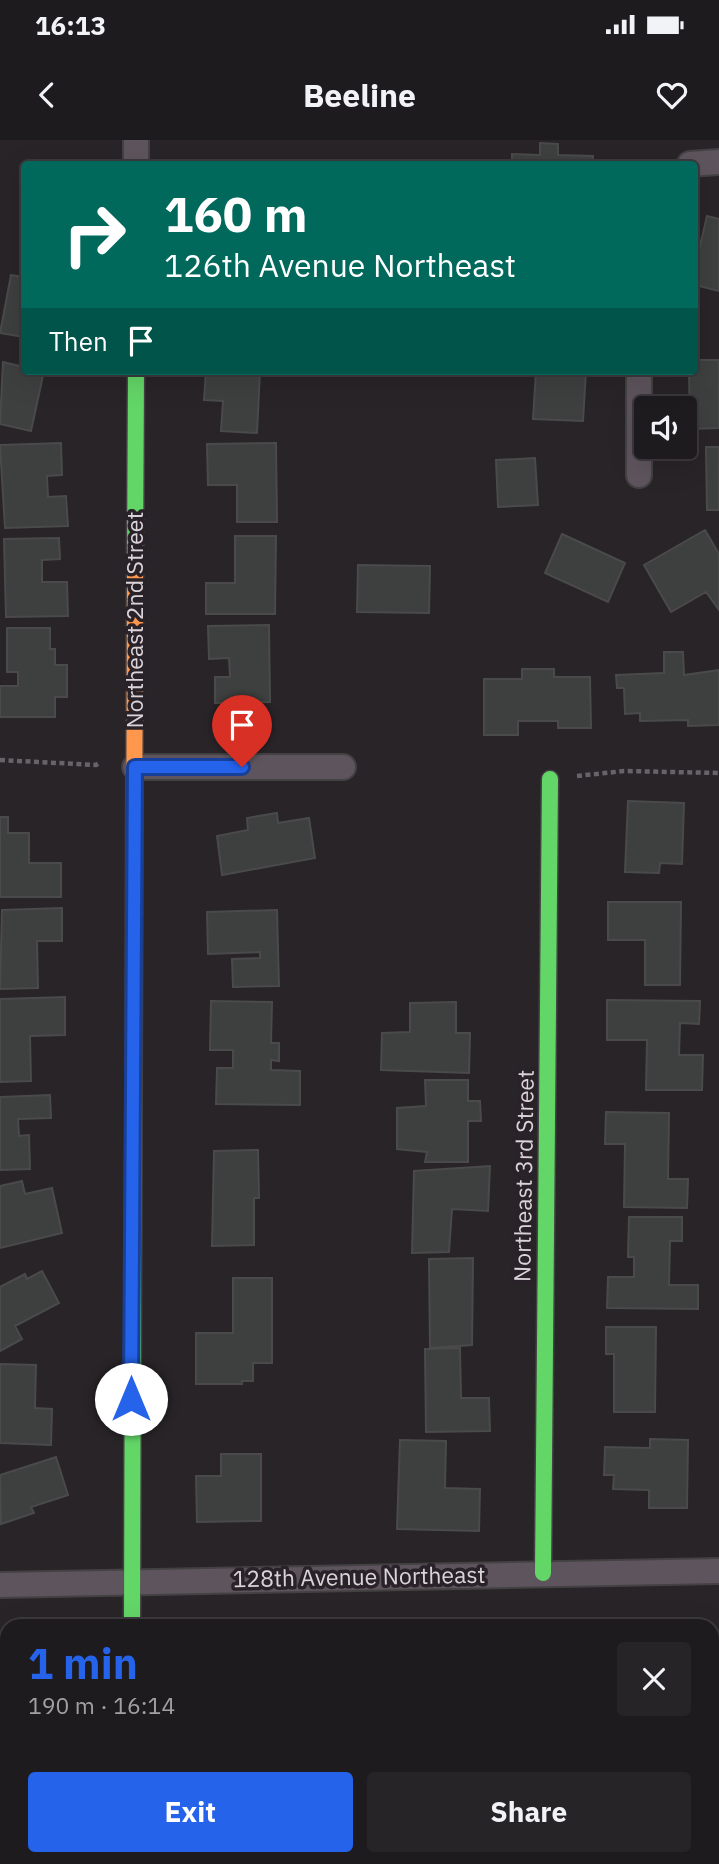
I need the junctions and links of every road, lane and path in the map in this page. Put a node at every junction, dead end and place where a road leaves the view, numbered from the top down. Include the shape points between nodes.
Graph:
1 (136, 140) edge
2 (136, 161) edge
3 (719, 162) edge
4 (698, 163) edge
5 (136, 375) edge
6 (639, 375) edge
7 (639, 475) dead end
8 (0, 761) edge
9 (101, 762) dead end
10 (135, 767) junction
11 (342, 767) dead end
12 (719, 773) edge
13 (550, 779) joint
14 (719, 1571) edge
15 (543, 1573) junction
16 (131, 1582) junction
17 (0, 1585) edge
18 (132, 1619) edge

1 - 2 street
3 - 4 street
5 - 10 street, Northeast 2nd Street
6 - 7 street
8 - 9 path
10 - 11 street
10 - 16 street, Northeast 2nd Street
12 - 13 path via 624,771
13 - 15 street, Northeast 3rd Street
14 - 15 street, 128th Avenue Northeast
15 - 16 street, 128th Avenue Northeast
16 - 17 street, 128th Avenue Northeast
16 - 18 street, Northeast 2nd Street

